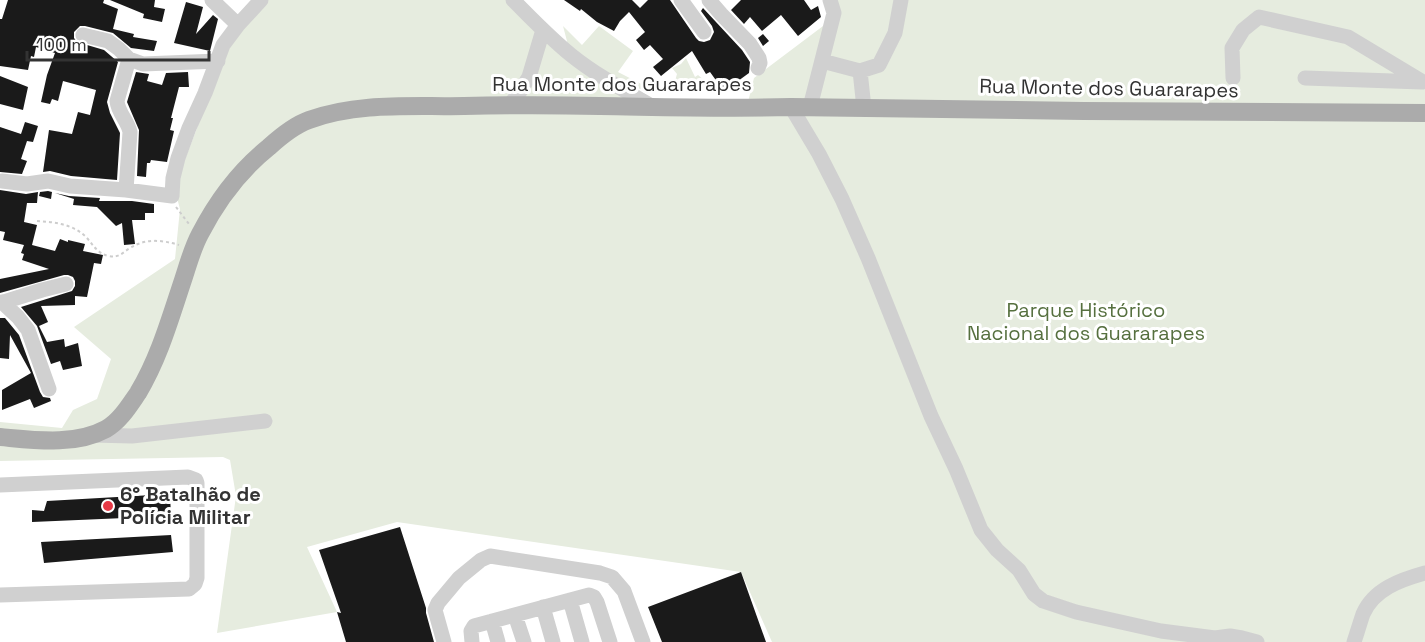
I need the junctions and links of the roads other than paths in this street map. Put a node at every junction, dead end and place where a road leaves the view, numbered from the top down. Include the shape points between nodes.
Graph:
1 (213, 0) edge
2 (261, 0) edge
3 (513, 0) edge
4 (681, 0) edge
5 (709, 0) edge
6 (830, 0) edge
7 (901, 0) edge
8 (238, 25) junction
9 (543, 30) junction
10 (704, 32) dead end
11 (82, 35) dead end
12 (129, 59) junction
13 (218, 61) junction
14 (822, 61) junction
15 (758, 68) dead end
16 (860, 71) junction
17 (1233, 78) dead end
18 (1305, 78) dead end
19 (1424, 82) edge
20 (510, 105) junction
21 (791, 107) junction
22 (810, 107) junction
23 (655, 108) junction
24 (864, 108) junction
25 (1425, 113) edge
26 (2, 181) dead end
27 (126, 190) junction
28 (66, 284) dead end
29 (1, 303) edge
30 (49, 389) dead end
31 (265, 422) dead end
32 (88, 435) junction
33 (0, 437) edge
34 (0, 485) edge
35 (1425, 573) edge
36 (0, 595) edge
37 (570, 600) junction
38 (543, 607) junction
39 (515, 615) junction
40 (492, 621) junction
41 (444, 642) edge
42 (472, 642) edge
43 (498, 642) edge
44 (524, 642) edge
45 (553, 642) edge
46 (582, 642) edge
47 (610, 642) edge
48 (643, 642) edge
49 (1257, 642) edge
50 (1354, 642) edge

1 - 8 street
2 - 8 street
3 - 9 street
4 - 10 street
5 - 15 street via 750,44 759,58
6 - 14 street via 834,13
7 - 16 street via 896,33 879,65
8 - 13 street via 223,45
9 - 20 street via 529,77
9 - 23 street via 605,79
11 - 12 street via 108,41
12 - 13 street via 143,64
12 - 27 street via 117,101 129,127
13 - 27 street via 178,158 172,196
14 - 16 street
14 - 22 street
16 - 24 street
17 - 19 street via 1233,48 1243,30 1259,17 1348,37
18 - 19 street
20 - 23 main road, Rua Monte dos Guararapes
20 - 32 main road, Rua Monte dos Guararapes via 336,112 307,120 268,147 229,186 199,236 165,334 130,405 108,428
21 - 22 main road, Rua Monte dos Guararapes
21 - 23 main road, Rua Monte dos Guararapes
21 - 49 street via 842,199 981,530 1019,570 1034,594 1068,610 1140,626 1196,637 1230,636
22 - 24 main road, Rua Monte dos Guararapes
24 - 25 main road, Rua Monte dos Guararapes
26 - 27 street via 27,184 48,180 70,186
28 - 29 street
29 - 30 street via 28,330
31 - 32 street via 132,436
32 - 33 main road, Rua Monte dos Guararapes via 58,440
34 - 36 street via 188,477 197,483 197,578 189,589
35 - 50 street via 1388,586 1372,599
37 - 38 street
37 - 46 street
37 - 47 street via 594,597
38 - 39 street
38 - 45 street
39 - 40 street
39 - 44 street
40 - 42 street via 474,626
40 - 43 street
41 - 48 street via 435,610 438,603 469,569 490,556 612,577 624,591

